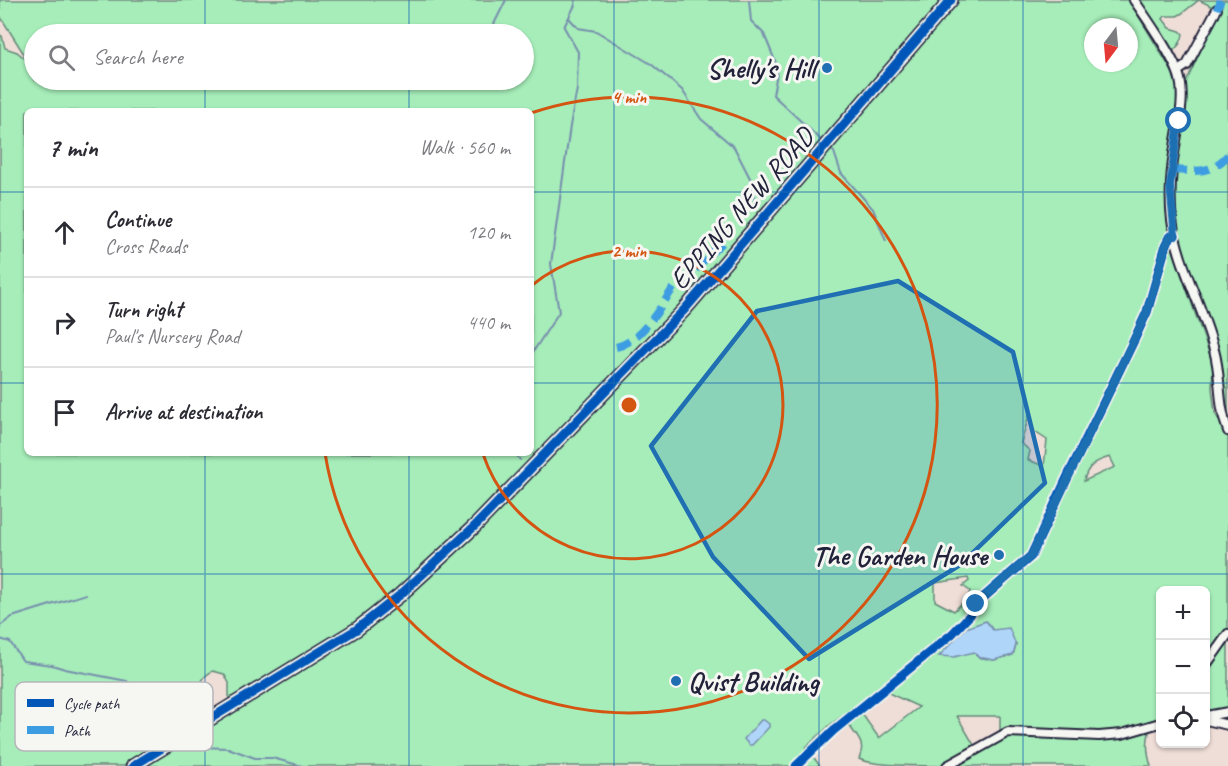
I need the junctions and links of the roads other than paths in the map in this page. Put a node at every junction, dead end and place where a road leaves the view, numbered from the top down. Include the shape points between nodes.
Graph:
1 (951, 0) edge
2 (1134, 0) edge
3 (1217, 9) dead end
4 (1178, 71) junction
5 (1175, 236) junction
6 (1228, 431) edge
7 (1228, 634) edge
8 (1210, 659) edge
9 (1228, 712) edge
10 (213, 717) edge
11 (1210, 717) edge
12 (1210, 719) edge
13 (1156, 724) edge
14 (1228, 725) edge
15 (158, 751) edge
16 (133, 766) edge
17 (796, 766) edge
18 (947, 766) edge

1 - 10 main road, EPPING NEW ROAD via 685,309 476,525 357,630
2 - 4 street
3 - 4 street via 1187,65
4 - 5 street via 1182,87 1170,186
5 - 6 street via 1215,353 1221,415
5 - 17 street via 1166,245 1140,328 1031,556 976,604 944,642 834,730
7 - 8 street
9 - 11 street
12 - 14 street
13 - 18 street via 1099,736 1008,732
15 - 16 main road, EPPING NEW ROAD

